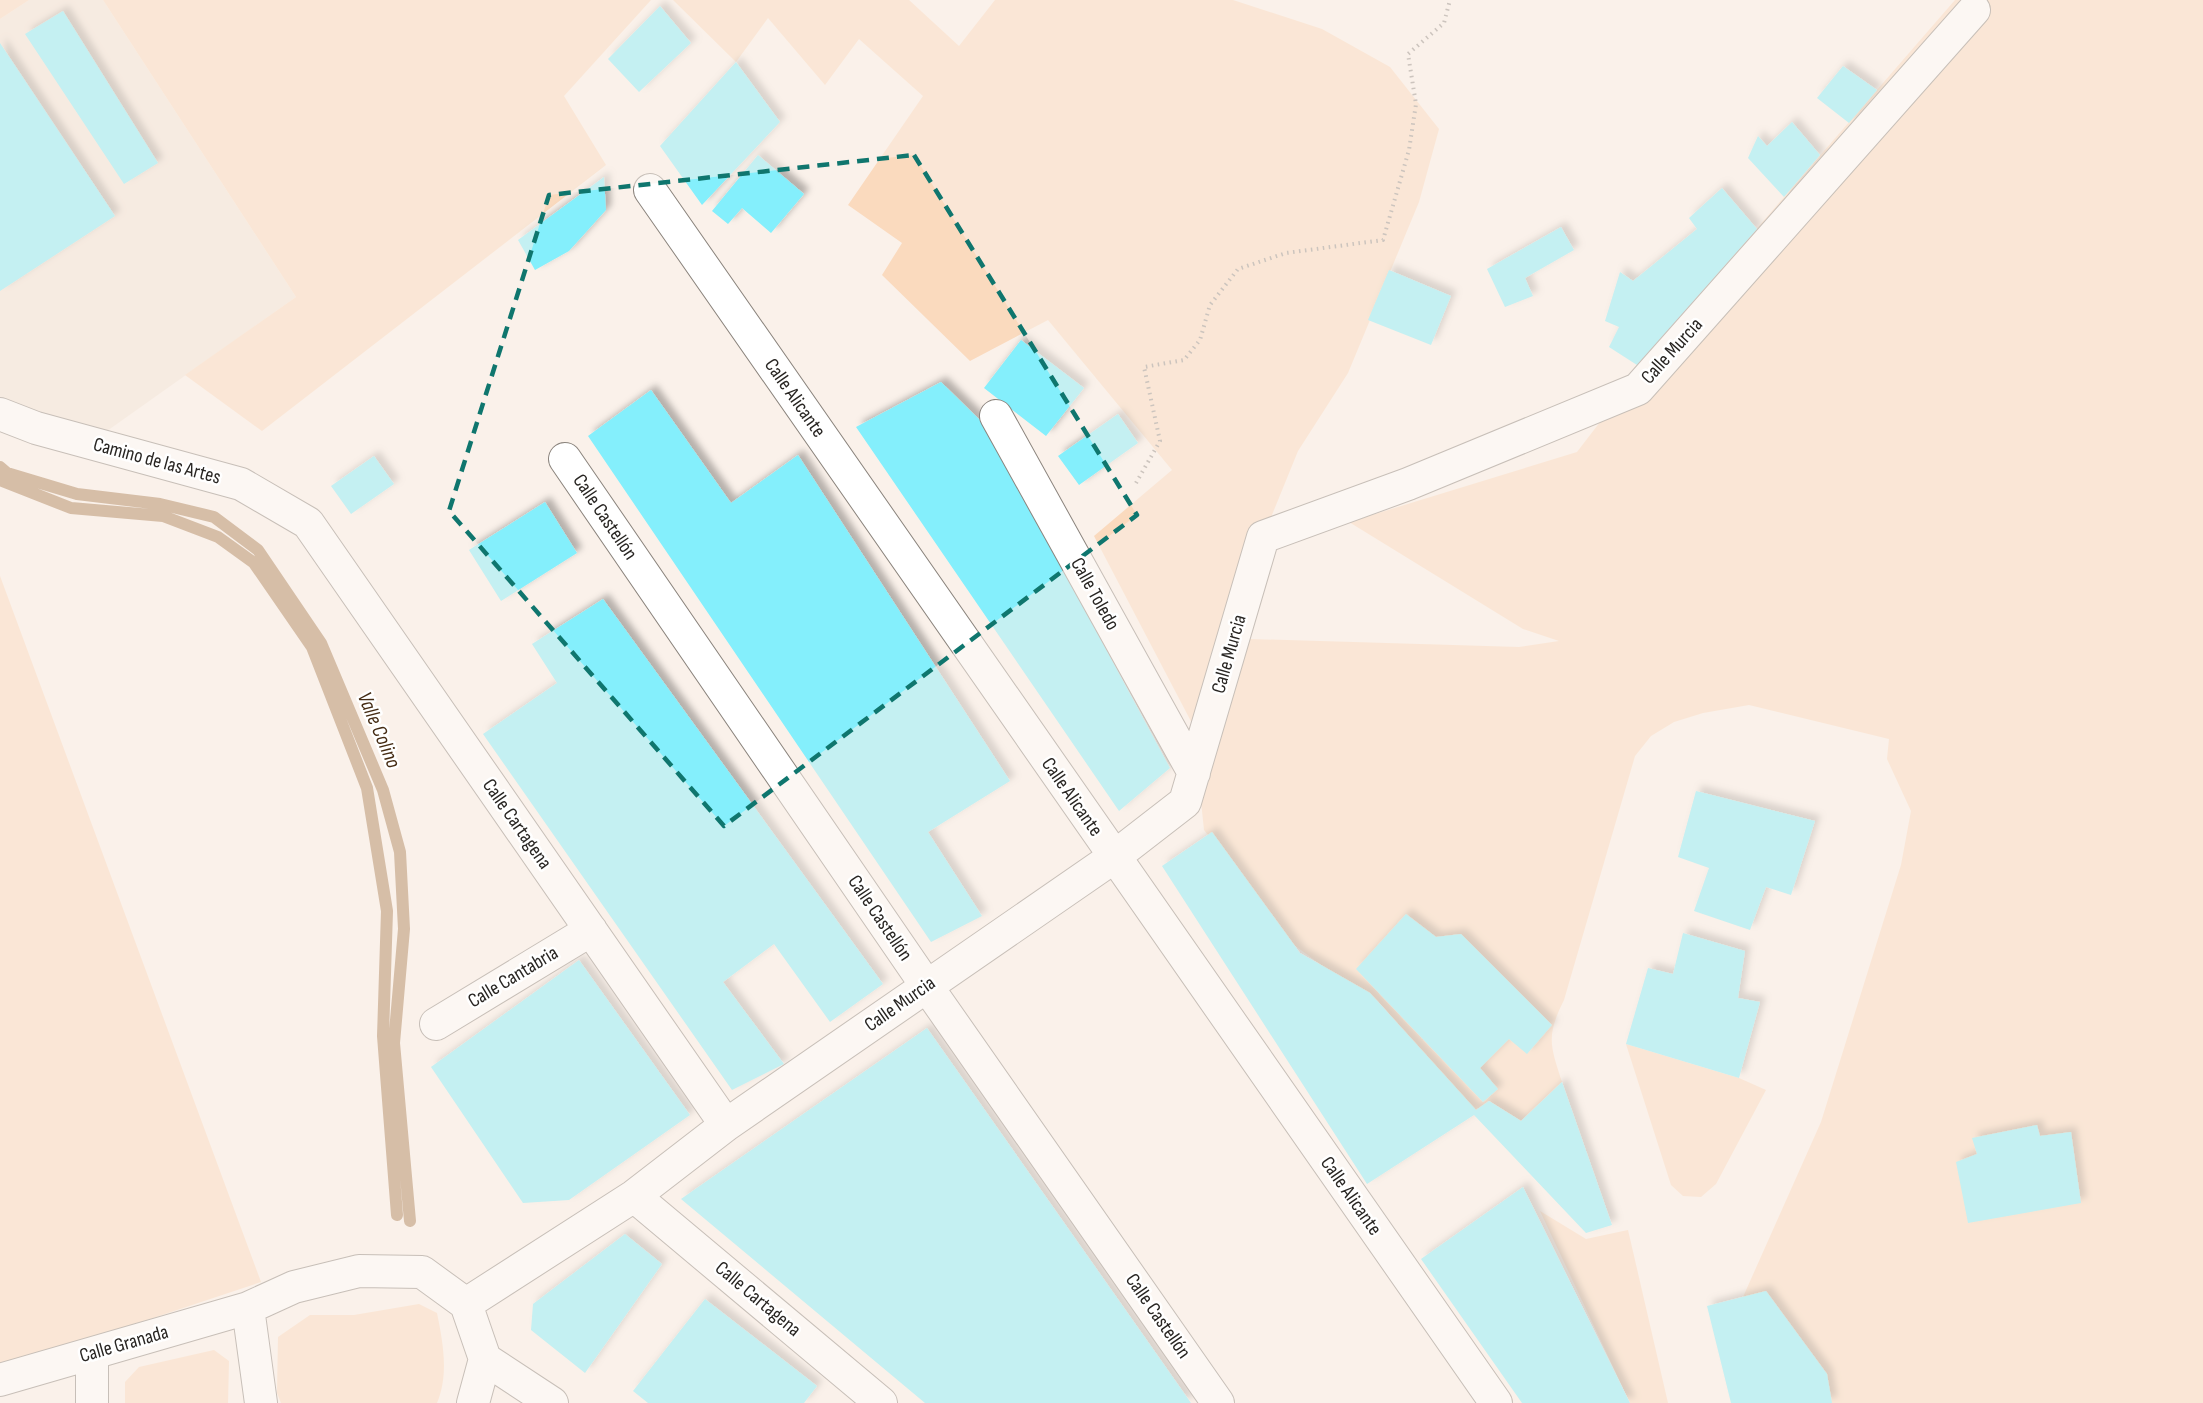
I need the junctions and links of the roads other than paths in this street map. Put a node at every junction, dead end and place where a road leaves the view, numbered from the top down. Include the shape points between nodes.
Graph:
1 (1974, 10) dead end
2 (651, 190) dead end
3 (0, 414) edge
4 (996, 416) dead end
5 (565, 459) dead end
6 (308, 523) joint
7 (1194, 772) junction
8 (1114, 857) junction
9 (591, 930) junction
10 (926, 985) junction
11 (436, 1024) dead end
12 (726, 1125) junction
13 (634, 1196) junction
14 (466, 1304) junction
15 (248, 1308) junction
16 (92, 1354) junction
17 (485, 1359) junction
18 (0, 1380) edge
19 (93, 1403) edge
20 (261, 1403) edge
21 (473, 1403) edge
22 (552, 1403) edge
23 (881, 1403) edge
24 (1218, 1403) edge
25 (1496, 1403) edge

1 - 7 street, Calle Murcia via 1638,388 1408,484 1263,537
2 - 8 street, Calle Alicante
3 - 6 street, Camino de las Artes via 36,428 241,483
4 - 7 street, Calle Toledo
5 - 10 street, Calle Castellón
6 - 9 street, Calle Cartagena
7 - 8 street, Calle Murcia via 1185,802
8 - 10 street, Calle Murcia
8 - 25 street, Calle Alicante
9 - 11 street, Calle Cantabria
9 - 12 street, Calle Cartagena
10 - 12 street, Calle Murcia
10 - 24 street, Calle Castellón
12 - 13 street, Calle Murcia
13 - 14 street, Calle Murcia
13 - 23 street, Calle Cartagena
14 - 15 street, Calle Granada via 422,1272 359,1271 294,1287
14 - 17 street
15 - 16 street, Calle Granada
15 - 20 street
16 - 18 street, Calle Granada
16 - 19 street
17 - 21 street
17 - 22 street

